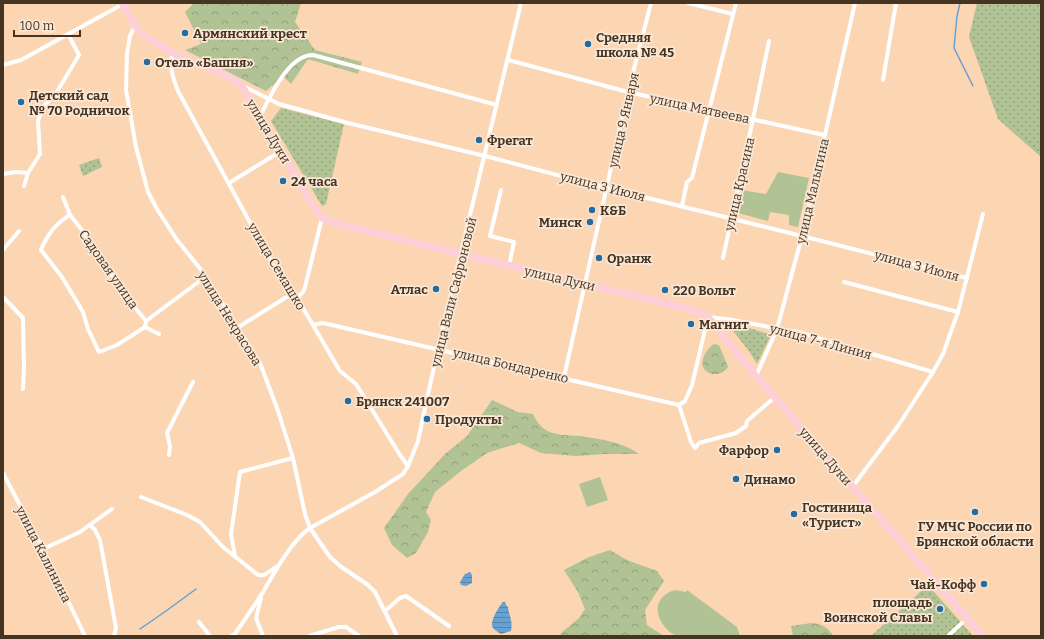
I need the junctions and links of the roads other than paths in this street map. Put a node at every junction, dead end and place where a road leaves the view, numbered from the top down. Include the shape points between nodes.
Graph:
1 (122, 3) edge
2 (521, 3) edge
3 (651, 3) edge
4 (688, 3) edge
5 (736, 3) edge
6 (855, 3) edge
7 (896, 3) edge
8 (733, 14) junction
9 (136, 26) junction
10 (68, 34) junction
11 (769, 41) dead end
12 (173, 53) junction
13 (508, 60) junction
14 (3, 65) edge
15 (883, 80) dead end
16 (242, 86) junction
17 (628, 92) junction
18 (268, 99) junction
19 (497, 105) junction
20 (709, 110) junction
21 (260, 116) junction
22 (753, 119) junction
23 (824, 135) junction
24 (281, 151) junction
25 (485, 156) junction
26 (28, 173) junction
27 (3, 174) edge
28 (229, 183) junction
29 (24, 186) dead end
30 (607, 188) junction
31 (501, 190) dead end
32 (63, 197) dead end
33 (682, 206) junction
34 (983, 214) dead end
35 (70, 215) junction
36 (322, 218) junction
37 (731, 218) junction
38 (19, 231) dead end
39 (802, 236) junction
40 (3, 250) edge
41 (462, 254) junction
42 (722, 258) dead end
43 (509, 266) junction
44 (205, 277) junction
45 (967, 278) junction
46 (844, 282) dead end
47 (585, 284) junction
48 (294, 294) junction
49 (3, 298) edge
50 (297, 298) junction
51 (958, 312) junction
52 (708, 317) junction
53 (146, 321) junction
54 (313, 325) junction
55 (145, 327) junction
56 (237, 328) junction
57 (776, 329) junction
58 (159, 334) dead end
59 (438, 348) junction
60 (933, 372) junction
61 (756, 376) junction
62 (564, 378) junction
63 (193, 382) dead end
64 (23, 389) dead end
65 (775, 397) junction
66 (679, 405) junction
67 (169, 455) dead end
68 (293, 458) junction
69 (408, 466) junction
70 (3, 473) edge
71 (853, 486) junction
72 (142, 497) dead end
73 (112, 509) dead end
74 (90, 524) junction
75 (310, 528) junction
76 (43, 549) junction
77 (235, 556) junction
78 (279, 566) junction
79 (262, 594) junction
80 (385, 611) junction
81 (964, 620) junction
82 (199, 622) dead end
83 (449, 626) dead end
84 (85, 636) edge
85 (114, 636) edge
86 (210, 636) edge
87 (231, 636) edge
88 (263, 636) edge
89 (309, 636) edge
90 (360, 636) edge
91 (397, 636) edge
92 (948, 636) edge
93 (983, 636) edge

1 - 9 main road, улица Дуки
1 - 10 street
2 - 13 street, улица Вали Сафроновой
3 - 17 street, улица 9 Января
4 - 8 street
5 - 8 street
6 - 23 street, улица Малыгина
7 - 15 street
8 - 20 street
9 - 12 main road, улица Дуки via 143,35
9 - 44 street, улица Некрасова via 130,36 126,81 128,107 148,192 177,240
10 - 14 street via 21,60
10 - 26 street via 79,55 55,95 43,107 38,121 40,154
11 - 22 street, улица Красина
12 - 16 main road, улица Дуки via 231,78
12 - 28 street, улица Семашко via 170,59 178,91
13 - 17 street, улица Матвеева
13 - 19 street, улица Вали Сафроновой
16 - 18 street, улица 3 Июля
16 - 21 main road, улица Дуки
17 - 20 street, улица Матвеева
17 - 30 street, улица 9 Января
18 - 19 street via 293,64 304,56 313,55
18 - 21 street
18 - 25 street, улица 3 Июля via 348,123
19 - 25 street, улица Вали Сафроновой
20 - 22 street, улица Матвеева
20 - 33 street via 692,178 687,182
21 - 24 main road, улица Дуки
22 - 23 street, улица Матвеева
22 - 37 street, улица Красина
23 - 39 street, улица Малыгина
24 - 28 street
24 - 36 main road, улица Дуки
25 - 30 street, улица 3 Июля
25 - 41 street, улица Вали Сафроновой
26 - 27 street
26 - 29 street
28 - 48 street, улица Семашко via 275,268
30 - 33 street, улица 3 Июля
30 - 47 street, улица 9 Января
31 - 43 street via 490,236 514,242
32 - 35 street, Садовая улица
33 - 37 street, улица 3 Июля
34 - 45 street
35 - 53 street, Садовая улица
35 - 55 street via 52,230 41,250 62,277 82,312 100,352 117,345
36 - 41 main road, улица Дуки
36 - 50 street via 305,288
37 - 39 street, улица 3 Июля
37 - 42 street, улица Красина
38 - 40 street
39 - 45 street, улица 3 Июля
39 - 57 street, улица Малыгина
41 - 43 main road, улица Дуки
41 - 59 street, улица Вали Сафроновой
43 - 47 main road, улица Дуки
44 - 53 street
44 - 56 street, улица Некрасова
45 - 51 street
46 - 51 street
47 - 52 main road, улица Дуки via 697,311
47 - 62 street, улица 9 Января
48 - 50 street, улица Семашко
48 - 56 street
49 - 64 street via 23,318
50 - 54 street, улица Семашко
51 - 60 street via 945,349
52 - 57 street, улица 7-я Линия
52 - 61 main road, улица Дуки
52 - 66 street via 692,385 685,402
53 - 55 street, Садовая улица
54 - 59 street, улица Бондаренко via 323,323
54 - 69 street, улица Семашко via 340,370 356,384
55 - 58 street
56 - 68 street, улица Некрасова via 263,371
57 - 60 street, улица 7-я Линия via 798,332
57 - 61 street, улица Малыгина
59 - 62 street, улица Бондаренко
59 - 69 street, улица Вали Сафроновой via 418,440
60 - 71 street via 898,426
61 - 65 main road, улица Дуки
62 - 66 street, улица Бондаренко
63 - 67 street via 167,433
65 - 66 street via 736,433 699,443 695,448
65 - 71 main road, улица Дуки
68 - 75 street, улица Некрасова
68 - 77 street via 240,472 232,534
69 - 75 street, улица Вали Сафроновой via 403,474 375,492
70 - 76 street, улица Калинина
71 - 81 main road, улица Дуки
72 - 77 street via 200,522
73 - 74 street
74 - 76 street via 80,532
74 - 85 street via 100,540 116,628
75 - 78 street, улица Вали Сафроновой
75 - 80 street, улица Некрасова via 330,557 375,592
76 - 84 street, улица Калинина
77 - 78 street via 260,576
78 - 79 street, улица Вали Сафроновой
79 - 87 street via 235,634
79 - 88 street via 256,618
80 - 83 street via 406,596
80 - 91 street, улица Некрасова
81 - 92 street
81 - 93 main road, улица Дуки
82 - 86 street
89 - 90 street via 339,626

